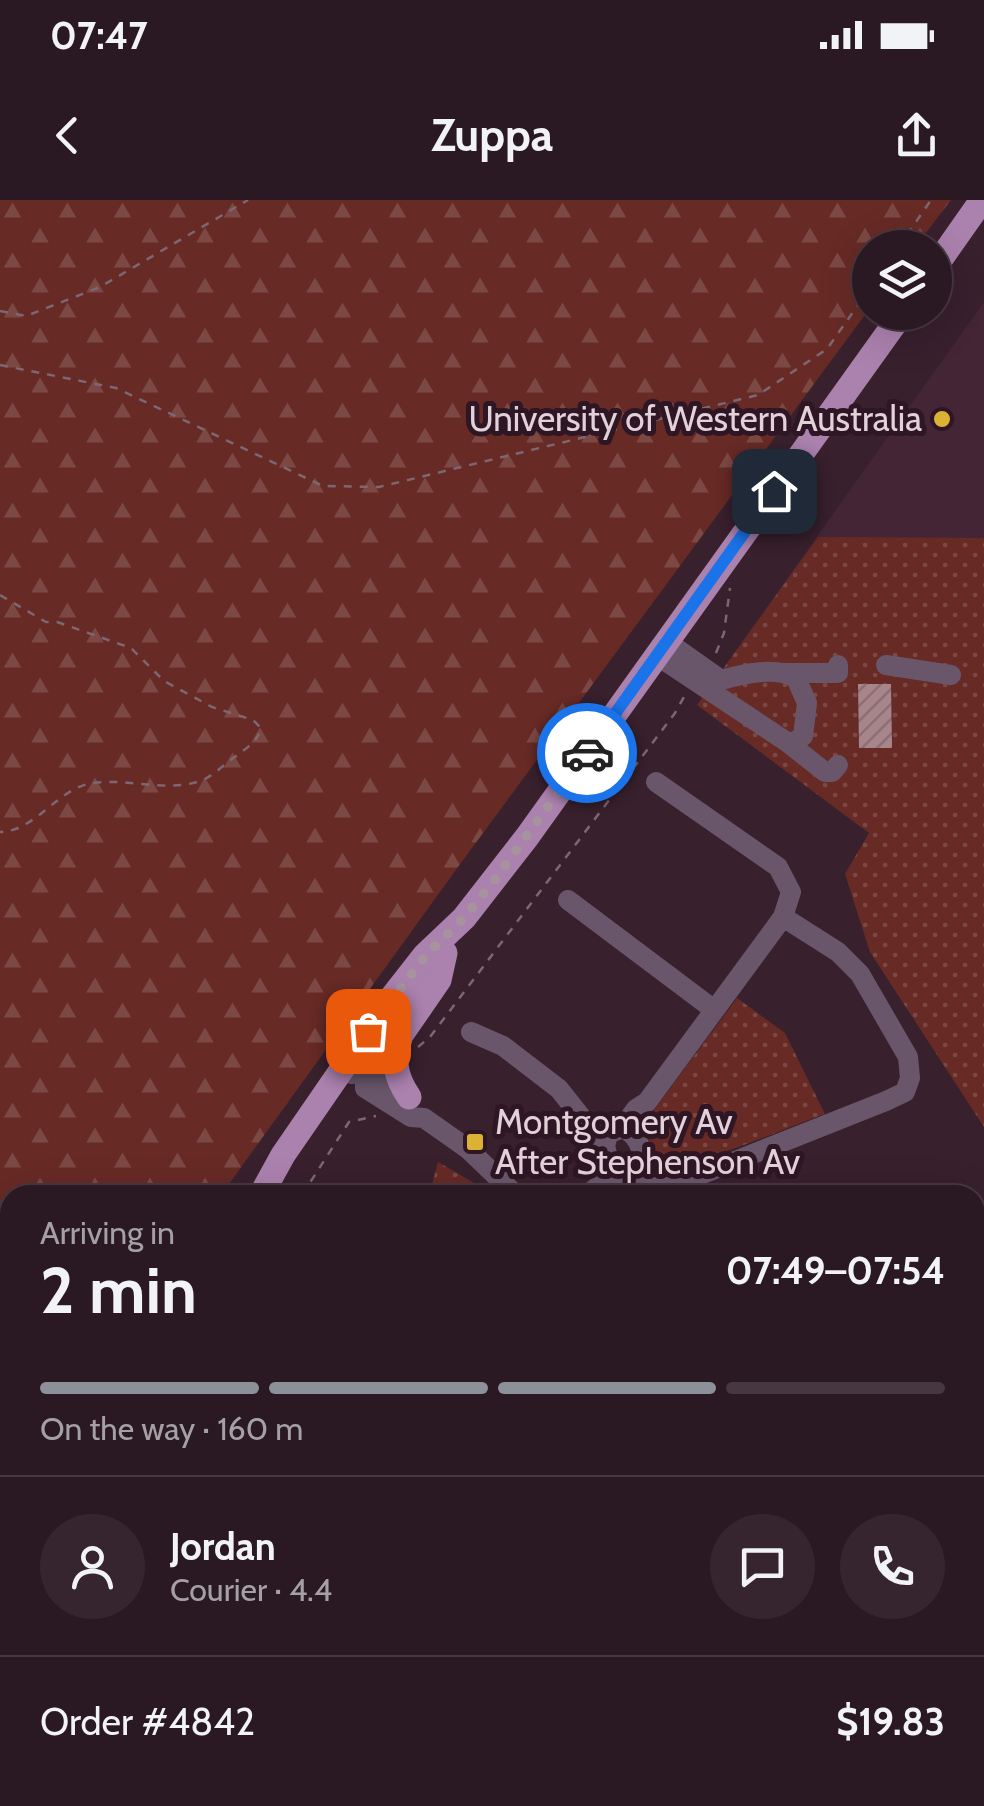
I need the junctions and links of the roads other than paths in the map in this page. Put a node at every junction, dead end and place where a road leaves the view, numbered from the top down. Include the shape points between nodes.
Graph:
1 (982, 200) edge
2 (952, 243) edge
3 (889, 330) edge
4 (661, 648) junction
5 (838, 665) dead end
6 (886, 665) dead end
7 (785, 672) junction
8 (951, 674) dead end
9 (787, 742) junction
10 (838, 766) dead end
11 (656, 782) dead end
12 (568, 900) dead end
13 (784, 917) junction
14 (464, 918) junction
15 (445, 953) junction
16 (712, 1009) junction
17 (470, 1032) dead end
18 (364, 1038) junction
19 (362, 1068) junction
20 (408, 1097) junction
21 (424, 1118) junction
22 (619, 1135) junction
23 (283, 1154) junction
24 (626, 1181) edge
25 (266, 1185) edge
26 (282, 1185) edge
27 (506, 1185) edge

1 - 2 main road
3 - 4 main road
4 - 7 street via 721,680
4 - 9 street
4 - 14 main road
5 - 7 street via 838,672
6 - 8 street
7 - 9 street via 800,681 808,709 806,732
9 - 10 street via 824,772
11 - 13 street via 778,866 792,892
12 - 16 street
13 - 16 street
13 - 24 street via 860,974 908,1057 905,1092 680,1182
14 - 15 main road
14 - 18 main road via 426,955
15 - 19 main road
15 - 20 main road via 439,980 398,1045 395,1072
16 - 22 street
17 - 22 street via 504,1046
18 - 19 street
18 - 23 main road
19 - 20 street
19 - 21 street via 365,1088 411,1117
19 - 23 street via 338,1082
19 - 26 main road
20 - 21 street
21 - 27 street
22 - 24 street
22 - 24 street
23 - 25 main road

